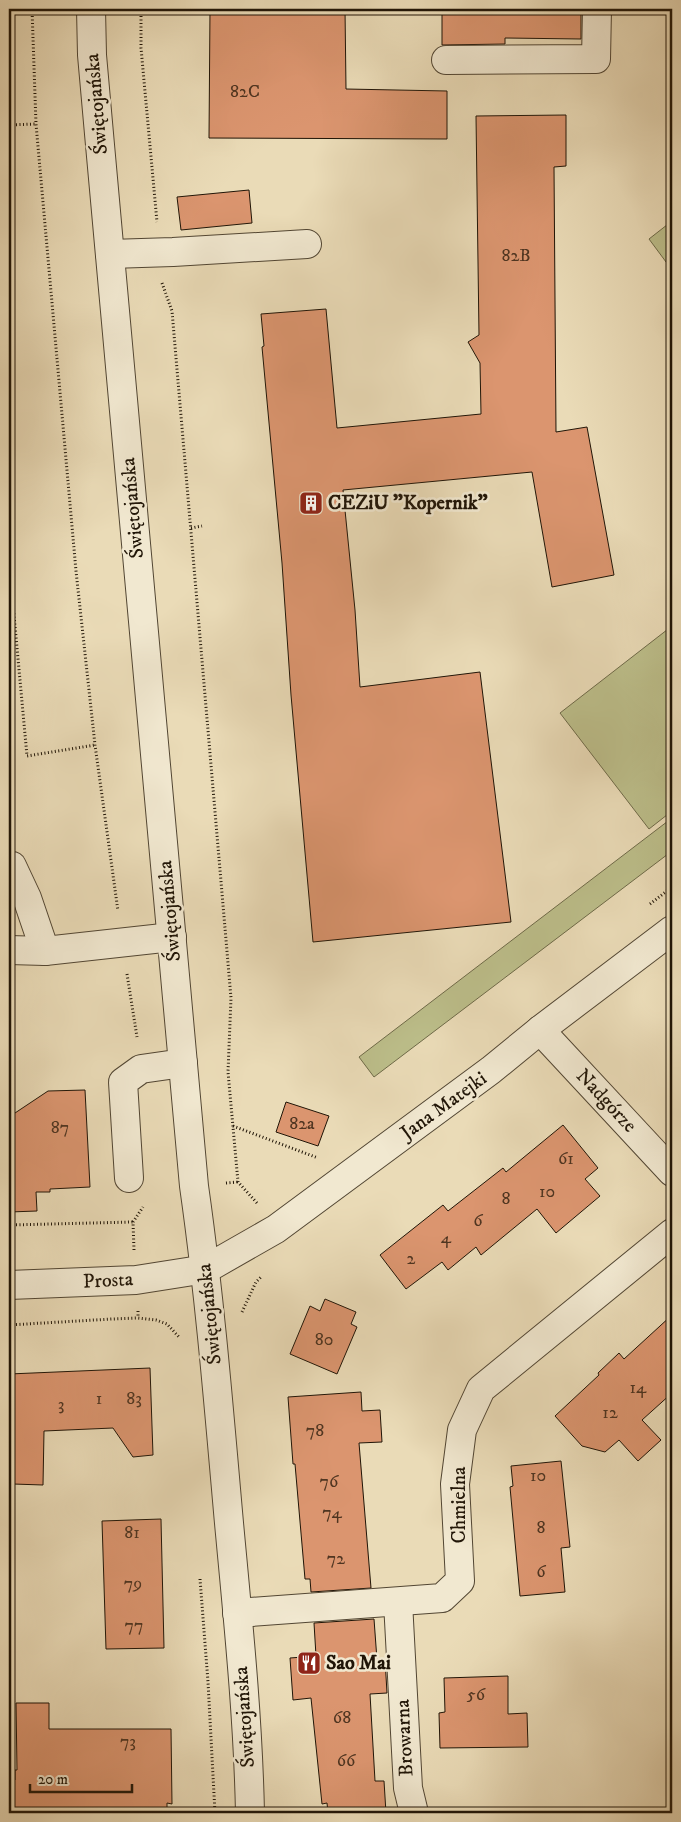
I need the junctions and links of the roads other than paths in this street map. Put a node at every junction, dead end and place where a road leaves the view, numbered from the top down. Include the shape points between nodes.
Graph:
1 (91, 9) edge
2 (597, 9) edge
3 (446, 60) dead end
4 (307, 244) dead end
5 (110, 254) junction
6 (9, 866) edge
7 (672, 930) edge
8 (172, 937) junction
9 (9, 950) edge
10 (45, 951) junction
11 (540, 1030) junction
12 (183, 1063) junction
13 (672, 1172) edge
14 (129, 1178) dead end
15 (672, 1233) edge
16 (206, 1269) junction
17 (9, 1285) edge
18 (398, 1602) junction
19 (237, 1613) junction
20 (250, 1813) edge
21 (414, 1813) edge

1 - 5 street, Świętojańska via 92,55
2 - 3 street via 596,59
4 - 5 street
5 - 8 street, Świętojańska
6 - 10 street via 12,866 27,898
7 - 11 street, Jana Matejki
8 - 10 street
8 - 12 street, Świętojańska
9 - 10 street
11 - 13 street, Nadgórze
11 - 16 street, Jana Matejki via 276,1229
12 - 14 street via 141,1069 123,1082
12 - 16 street, Świętojańska via 194,1186
15 - 18 street, Chmielna via 481,1389 462,1430 455,1484 460,1581 442,1598
16 - 17 street, Prosta via 136,1280
16 - 19 street, Świętojańska
18 - 19 street, Chmielna
18 - 21 street, Browarna via 408,1788
19 - 20 street, Świętojańska via 247,1724

